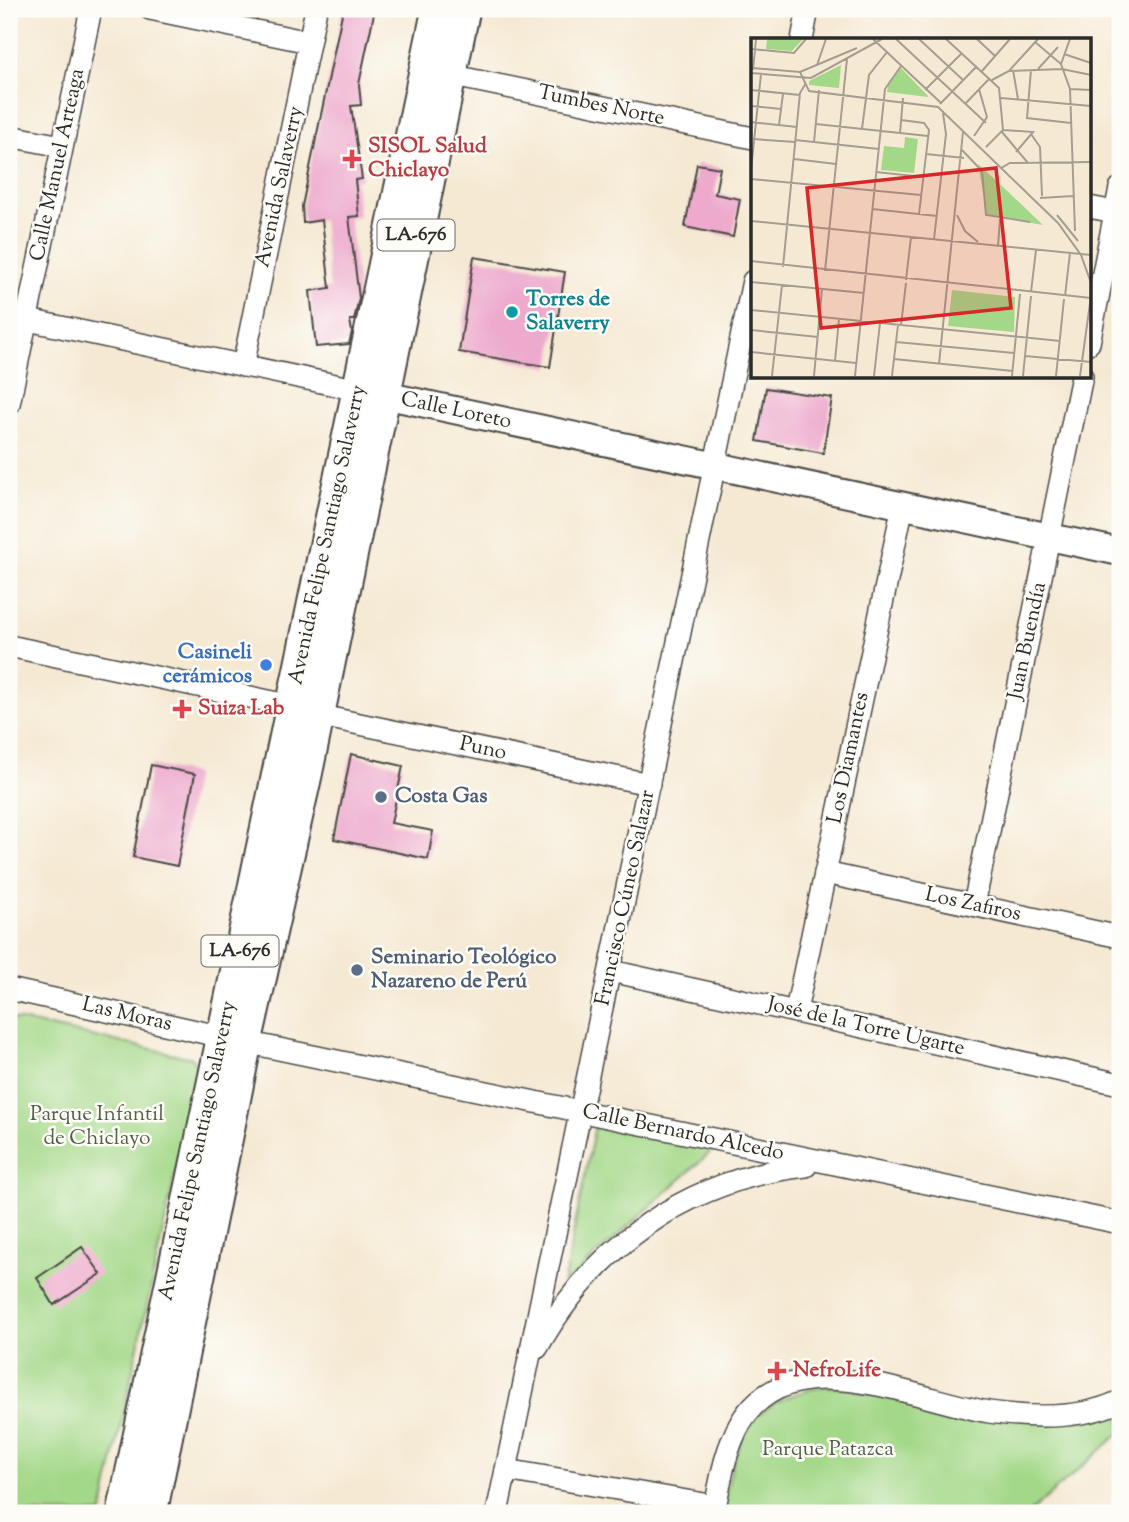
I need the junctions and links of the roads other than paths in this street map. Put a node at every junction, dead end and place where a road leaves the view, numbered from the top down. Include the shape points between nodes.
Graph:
1 (91, 9) edge
2 (150, 9) edge
3 (316, 9) edge
4 (439, 9) edge
5 (463, 9) edge
6 (808, 9) edge
7 (802, 38) edge
8 (309, 42) junction
9 (449, 75) junction
10 (9, 136) edge
11 (751, 138) edge
12 (62, 146) junction
13 (1120, 188) edge
14 (1090, 206) edge
15 (1118, 212) edge
16 (751, 291) edge
17 (18, 318) edge
18 (1090, 338) edge
19 (243, 366) junction
20 (1082, 378) edge
21 (371, 393) junction
22 (9, 404) edge
23 (716, 466) junction
24 (903, 505) junction
25 (1049, 537) junction
26 (1120, 552) edge
27 (9, 646) edge
28 (304, 710) junction
29 (649, 784) junction
30 (825, 873) junction
31 (974, 905) junction
32 (1119, 933) edge
33 (611, 971) junction
34 (9, 989) edge
35 (796, 1011) junction
36 (233, 1039) junction
37 (1120, 1084) edge
38 (581, 1112) junction
39 (827, 1164) junction
40 (1120, 1223) edge
41 (528, 1365) junction
42 (1120, 1401) edge
43 (506, 1470) junction
44 (715, 1509) edge
45 (124, 1513) edge
46 (150, 1513) edge
47 (497, 1513) edge

1 - 12 street, Calle Manuel Arteaga
2 - 8 street
3 - 8 street, Avenida Salaverry
4 - 21 main road, Avenida Felipe Santiago Salaverry / LA-676
5 - 9 main road, Avenida Felipe Santiago Salaverry / LA-676
6 - 7 street
8 - 19 street, Avenida Salaverry
9 - 11 street, Tumbes Norte
9 - 21 main road, Avenida Felipe Santiago Salaverry / LA-676
10 - 12 street
12 - 17 street, Calle Manuel Arteaga
13 - 15 street
14 - 15 street
15 - 18 street
16 - 23 street, Francisco Cúneo Salazar
17 - 19 street, Calle Loreto
17 - 22 street, Calle Manuel Arteaga
19 - 21 street, Calle Loreto
20 - 25 street, Juan Buendía
21 - 23 street, Calle Loreto
21 - 28 main road, Avenida Felipe Santiago Salaverry / LA-676
23 - 24 street, Calle Loreto
23 - 29 street, Francisco Cúneo Salazar
24 - 25 street, Calle Loreto
24 - 30 street, Los Diamantes
25 - 26 street, Calle Loreto
25 - 31 street, Juan Buendía
27 - 28 street, Puno
28 - 29 street, Puno
28 - 36 main road, Avenida Felipe Santiago Salaverry / LA-676
29 - 33 street, Francisco Cúneo Salazar
30 - 31 street, Los Zafiros
30 - 35 street, Los Diamantes
31 - 32 street, Los Zafiros
33 - 35 street, José de la Torre Ugarte
33 - 38 street, Francisco Cúneo Salazar
34 - 36 street, Las Moras
35 - 37 street, José de la Torre Ugarte
36 - 38 street, Calle Bernardo Alcedo
36 - 45 main road, Avenida Felipe Santiago Salaverry / LA-676
36 - 46 main road, Avenida Felipe Santiago Salaverry / LA-676
38 - 39 street, Calle Bernardo Alcedo
38 - 41 street, Francisco Cúneo Salazar
39 - 40 street, Calle Bernardo Alcedo
39 - 41 street via 780,1169 734,1181 690,1198 649,1222 579,1285
41 - 43 street, Francisco Cúneo Salazar
42 - 44 street via 1077,1413 1038,1417 988,1412 837,1378 807,1379 762,1398 742,1420 730,1445
43 - 44 street
43 - 47 street, Francisco Cúneo Salazar

